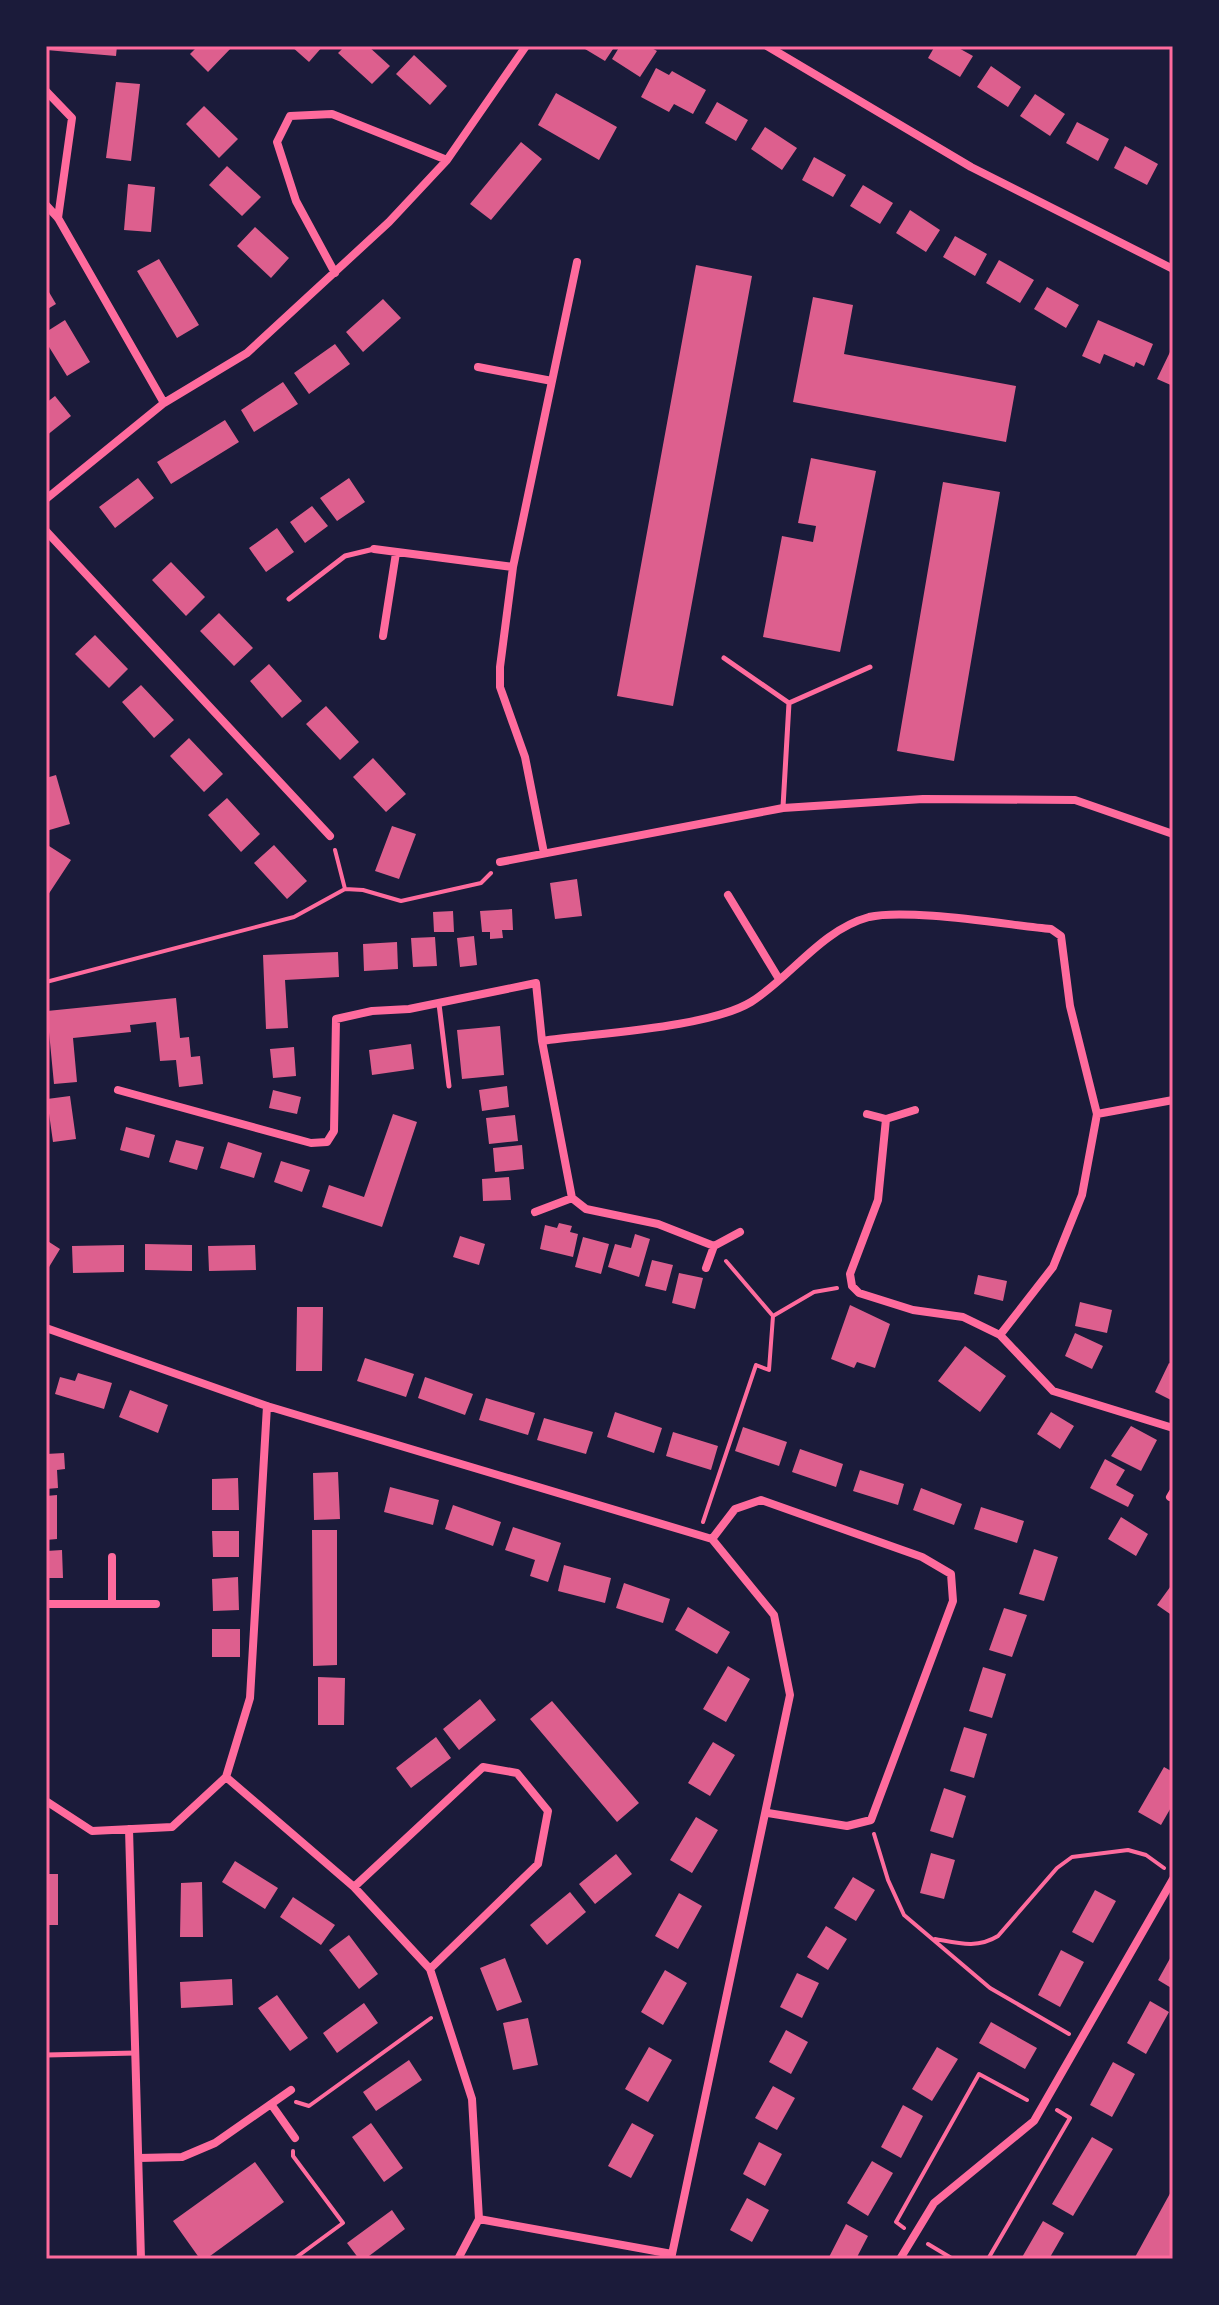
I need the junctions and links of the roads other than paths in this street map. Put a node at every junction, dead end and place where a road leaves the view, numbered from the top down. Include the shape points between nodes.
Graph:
1 (526, 46) edge
2 (767, 46) edge
3 (46, 91) edge
4 (447, 160) junction
5 (46, 205) edge
6 (58, 218) junction
7 (577, 262) dead end
8 (1173, 269) edge
9 (335, 273) junction
10 (478, 367) dead end
11 (552, 381) junction
12 (164, 403) junction
13 (46, 499) edge
14 (46, 531) edge
15 (374, 549) joint
16 (396, 553) junction
17 (513, 567) junction
18 (289, 599) dead end
19 (383, 636) dead end
20 (724, 658) dead end
21 (870, 667) dead end
22 (789, 703) junction
23 (783, 808) junction
24 (1173, 834) edge
25 (330, 836) road end
26 (544, 853) junction
27 (500, 862) road end
28 (728, 895) dead end
29 (779, 979) junction
30 (438, 1003) junction
31 (542, 1041) junction
32 (449, 1086) dead end
33 (118, 1090) dead end
34 (1173, 1100) edge
35 (915, 1110) dead end
36 (867, 1114) dead end
37 (1097, 1114) junction
38 (886, 1119) junction
39 (572, 1198) junction
40 (535, 1212) dead end
41 (740, 1232) dead end
42 (714, 1246) junction
43 (706, 1268) dead end
44 (46, 1328) edge
45 (1000, 1335) junction
46 (267, 1406) junction
47 (1173, 1428) edge
48 (712, 1539) junction
49 (112, 1557) dead end
50 (46, 1604) edge
51 (112, 1604) junction
52 (156, 1604) dead end
53 (226, 1777) junction
54 (46, 1801) edge
55 (768, 1813) junction
56 (129, 1829) junction
57 (1173, 1876) edge
58 (354, 1887) junction
59 (430, 1969) junction
60 (137, 2053) junction
61 (46, 2055) edge
62 (288, 2093) road end
63 (271, 2104) junction
64 (295, 2138) road end
65 (139, 2158) junction
66 (479, 2219) junction
67 (672, 2256) edge
68 (141, 2259) edge
69 (458, 2259) edge
70 (900, 2259) edge

1 - 4 street
2 - 8 street via 971,167
3 - 6 street via 72,118
4 - 9 street
4 - 9 street via 332,114 290,116 277,142 296,201
5 - 6 street
6 - 12 street
7 - 11 street
9 - 12 street via 247,353
10 - 11 street
11 - 17 street
12 - 13 street
14 - 25 street
15 - 16 street
15 - 18 lane via 345,556
16 - 17 street
16 - 19 street
17 - 26 street via 500,687 525,757
20 - 22 lane
21 - 22 lane
22 - 23 lane
23 - 24 street via 923,799 1075,800
23 - 26 street
26 - 27 street
28 - 29 street
29 - 31 street via 752,1001 719,1017
29 - 37 street via 842,929 870,917 1051,929 1061,936 1070,1006
30 - 31 street via 536,983
30 - 32 lane
30 - 33 street via 336,1019 334,1131 327,1142 311,1143
31 - 39 street
34 - 37 street
35 - 38 street
36 - 38 street
37 - 45 street via 1082,1195 1053,1267
38 - 45 street via 878,1200 850,1274 852,1286 913,1310 963,1317
39 - 40 street
39 - 42 street via 586,1209 658,1224
41 - 42 street
42 - 43 street
44 - 46 street
45 - 47 street via 1053,1391
46 - 48 street
46 - 53 street via 250,1698
48 - 55 street via 774,1615 785,1668 790,1695
48 - 55 street via 735,1509 761,1500 922,1557 951,1574 953,1601 871,1820 847,1826
49 - 51 street
50 - 51 street
51 - 52 street
53 - 56 street via 172,1827
53 - 58 street
54 - 56 street via 92,1831
55 - 67 street
56 - 60 street
57 - 70 street via 1034,2121 934,2203
58 - 59 street
58 - 59 street via 483,1767 517,1773 548,1811 538,1864
59 - 66 street via 472,2099
60 - 61 lane
60 - 65 street
62 - 63 street
63 - 64 street
63 - 65 street via 215,2143 182,2157
65 - 68 street
66 - 67 street
66 - 69 street

